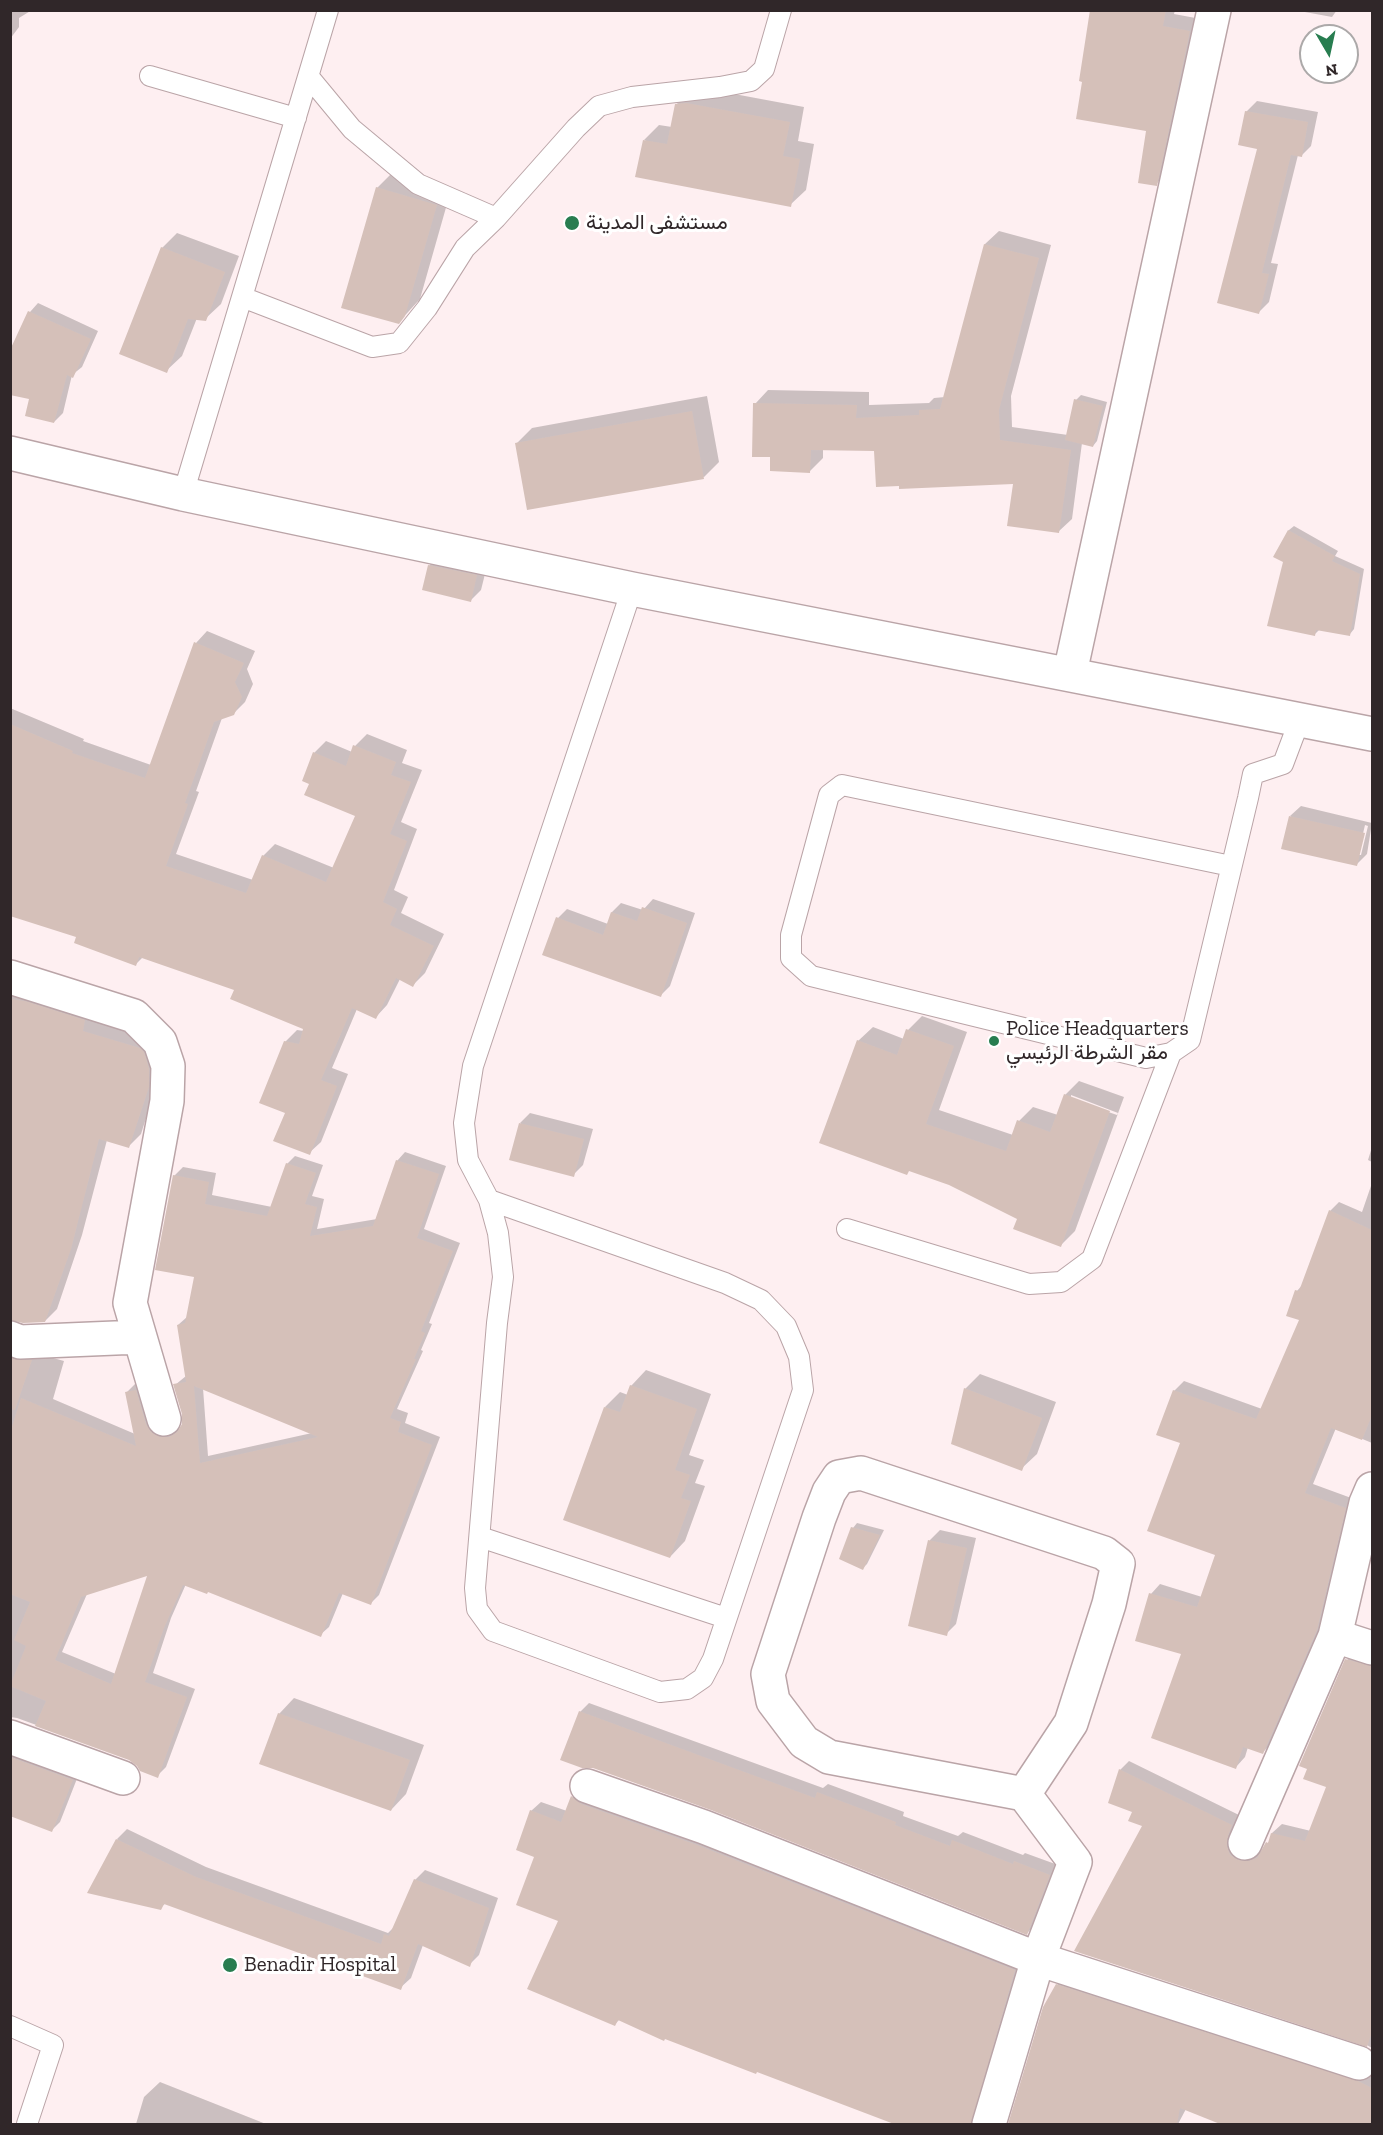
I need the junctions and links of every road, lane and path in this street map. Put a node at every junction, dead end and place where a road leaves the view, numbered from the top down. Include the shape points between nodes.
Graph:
1 (328, 10) edge
2 (781, 10) edge
3 (1214, 10) edge
4 (150, 75) dead end
5 (309, 76) junction
6 (296, 118) junction
7 (496, 218) junction
8 (242, 297) junction
9 (10, 453) edge
10 (183, 494) junction
11 (632, 589) junction
12 (1070, 673) junction
13 (1300, 719) junction
14 (1372, 734) edge
15 (1231, 866) junction
16 (10, 977) edge
17 (1171, 1053) junction
18 (489, 1200) junction
19 (847, 1229) dead end
20 (139, 1337) junction
21 (10, 1338) edge
22 (164, 1419) dead end
23 (1372, 1490) edge
24 (480, 1537) junction
25 (726, 1618) junction
26 (1335, 1636) junction
27 (1372, 1648) edge
28 (10, 1737) edge
29 (123, 1778) dead end
30 (587, 1786) dead end
31 (1024, 1794) junction
32 (1245, 1843) dead end
33 (1038, 1959) junction
34 (10, 2026) edge
35 (1359, 2063) dead end
36 (27, 2124) edge
37 (989, 2124) edge

1 - 5 lane
2 - 7 lane via 764,69 751,81 632,97 599,106
3 - 12 street
4 - 6 lane
5 - 6 lane
5 - 7 lane via 352,129 418,184
6 - 8 lane
7 - 8 lane via 465,248 427,308 399,342 372,347
8 - 10 lane
9 - 10 street
10 - 11 street
11 - 12 street
11 - 18 lane via 473,1066 464,1123 468,1160
12 - 13 street
13 - 14 street
13 - 15 lane via 1283,764 1253,774
15 - 17 lane via 1190,1040
15 - 17 lane via 866,789 842,785 829,795 791,935 791,958 811,976 1146,1058
16 - 20 street via 134,1016 160,1041 168,1066 167,1101 130,1303
17 - 19 lane via 1092,1259 1061,1282 1029,1284
18 - 24 lane via 503,1276
18 - 25 lane via 725,1283 761,1300 786,1326 799,1357 803,1390
20 - 21 street via 20,1342
20 - 22 street
23 - 26 street
24 - 25 lane
24 - 25 lane via 477,1609 493,1631 660,1692 687,1689 703,1678
26 - 27 street
26 - 32 street
28 - 29 street
30 - 33 street via 704,1827
31 - 31 street via 1071,1723 1118,1564 1104,1553 861,1473 839,1477 819,1518 768,1674 773,1701 804,1742 829,1757
31 - 33 street via 1075,1862
33 - 35 street
33 - 37 street
34 - 36 lane via 53,2045

